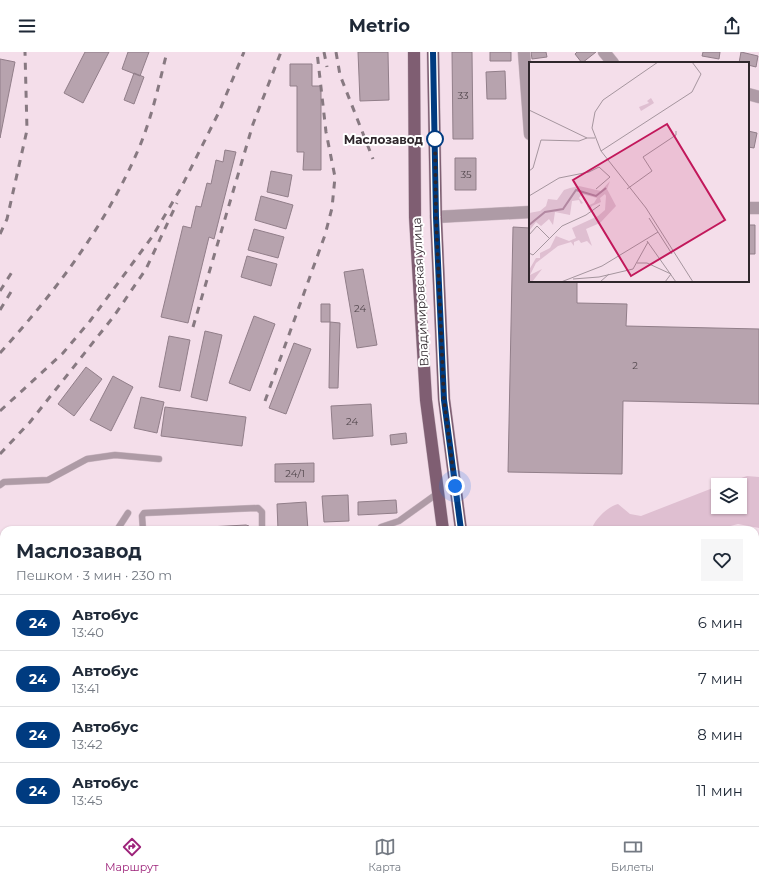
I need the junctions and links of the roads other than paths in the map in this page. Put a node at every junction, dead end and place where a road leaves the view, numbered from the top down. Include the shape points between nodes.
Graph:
1 (414, 52) edge
2 (433, 52) edge
3 (524, 52) edge
4 (604, 52) edge
5 (612, 62) edge
6 (749, 94) edge
7 (759, 98) edge
8 (529, 120) edge
9 (529, 212) edge
10 (436, 217) junction
11 (159, 459) dead end
12 (0, 486) edge
13 (438, 494) junction
14 (128, 513) dead end
15 (120, 526) edge
16 (143, 526) edge
17 (262, 526) edge
18 (384, 526) edge
19 (442, 526) edge
20 (460, 526) edge

1 - 13 main road, Владимировская улица via 416,225 426,400
2 - 10 main road, Владимировская улица
3 - 8 street
4 - 5 street
6 - 7 street
9 - 10 street
10 - 20 main road, Владимировская улица via 444,400
11 - 12 lane via 116,455 87,459 48,480 4,482
13 - 18 lane via 398,521
13 - 19 main road, Владимировская улица
14 - 15 lane
16 - 17 lane via 144,514 258,508 262,512

